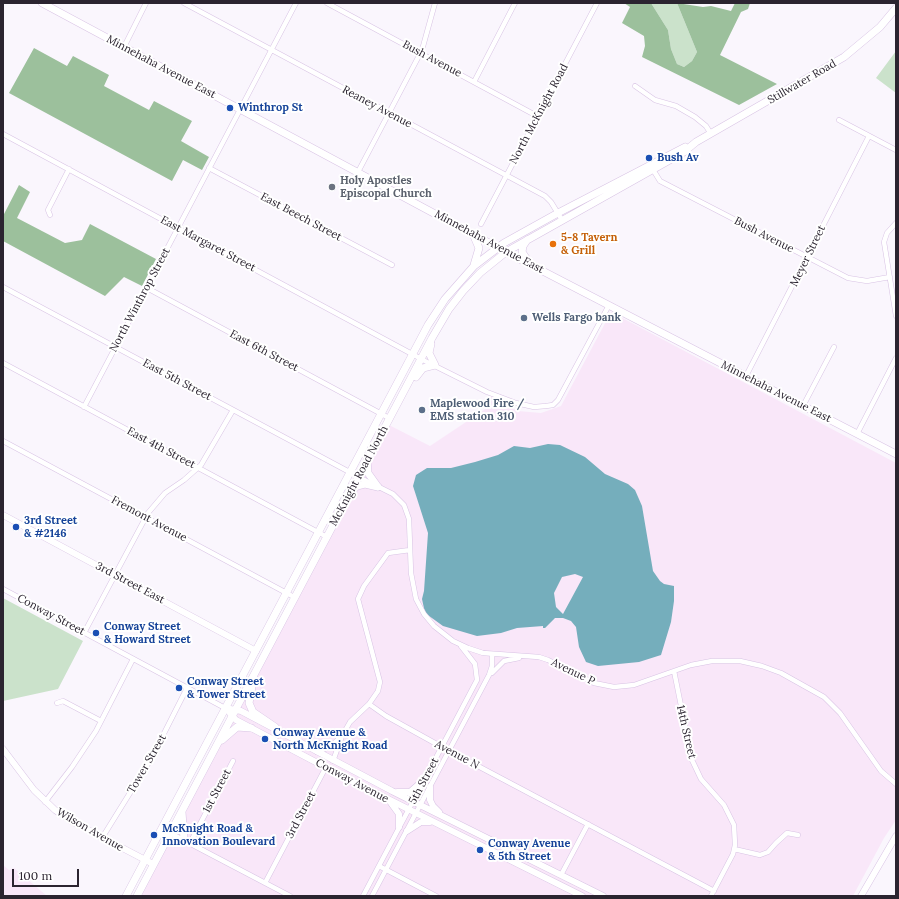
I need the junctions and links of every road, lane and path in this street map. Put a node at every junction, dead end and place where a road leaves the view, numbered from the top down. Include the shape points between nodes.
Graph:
1 (42, 3) edge
2 (146, 3) edge
3 (184, 3) edge
4 (296, 3) edge
5 (327, 3) edge
6 (435, 3) edge
7 (515, 3) edge
8 (597, 3) edge
9 (896, 8) edge
10 (124, 46) junction
11 (271, 50) junction
12 (421, 53) junction
13 (474, 82) junction
14 (635, 86) dead end
15 (240, 109) junction
16 (389, 113) junction
17 (538, 116) junction
18 (839, 120) dead end
19 (3, 134) edge
20 (711, 134) junction
21 (869, 136) junction
22 (896, 150) edge
23 (651, 167) junction
24 (209, 168) junction
25 (69, 169) junction
26 (358, 172) junction
27 (506, 175) junction
28 (558, 213) junction
29 (50, 215) dead end
30 (562, 220) junction
31 (896, 223) edge
32 (481, 224) dead end
33 (178, 228) junction
34 (473, 234) junction
35 (527, 240) junction
36 (498, 247) junction
37 (506, 252) junction
38 (807, 257) junction
39 (392, 265) dead end
40 (474, 266) junction
41 (533, 266) junction
42 (890, 276) junction
43 (3, 286) edge
44 (147, 288) junction
45 (609, 305) junction
46 (617, 309) junction
47 (604, 315) junction
48 (896, 316) edge
49 (432, 338) junction
50 (116, 347) junction
51 (834, 347) dead end
52 (413, 354) junction
53 (421, 358) junction
54 (896, 358) edge
55 (3, 363) edge
56 (435, 365) junction
57 (746, 376) junction
58 (405, 390) junction
59 (803, 406) junction
60 (84, 407) junction
61 (233, 410) junction
62 (381, 414) junction
63 (389, 418) junction
64 (857, 434) junction
65 (3, 441) edge
66 (896, 454) edge
67 (367, 460) junction
68 (198, 468) junction
69 (350, 473) junction
70 (358, 477) junction
71 (378, 487) junction
72 (348, 495) junction
73 (3, 515) edge
74 (146, 517) junction
75 (319, 532) junction
76 (327, 536) junction
77 (410, 550) junction
78 (115, 574) junction
79 (3, 589) edge
80 (286, 593) junction
81 (294, 597) junction
82 (84, 633) junction
83 (460, 645) junction
84 (256, 651) junction
85 (492, 654) junction
86 (528, 656) junction
87 (133, 659) junction
88 (256, 671) junction
89 (674, 671) junction
90 (489, 675) junction
91 (187, 688) junction
92 (57, 703) dead end
93 (369, 704) junction
94 (225, 708) junction
95 (233, 713) junction
96 (101, 721) junction
97 (251, 728) junction
98 (281, 733) junction
99 (342, 736) junction
100 (276, 741) junction
101 (442, 747) junction
102 (3, 749) edge
103 (450, 751) junction
104 (317, 752) junction
105 (210, 757) junction
106 (327, 757) junction
107 (233, 761) dead end
108 (333, 761) junction
109 (326, 767) junction
110 (425, 779) junction
111 (896, 784) edge
112 (430, 787) junction
113 (392, 791) junction
114 (385, 798) junction
115 (413, 801) junction
116 (45, 802) junction
117 (421, 805) junction
118 (182, 810) junction
119 (408, 810) junction
120 (416, 814) junction
121 (443, 816) junction
122 (433, 822) junction
123 (588, 824) junction
124 (399, 827) junction
125 (407, 831) junction
126 (170, 832) junction
127 (158, 835) junction
128 (798, 836) dead end
129 (896, 836) edge
130 (102, 838) junction
131 (187, 842) junction
132 (734, 849) junction
133 (145, 860) junction
134 (153, 864) junction
135 (378, 866) junction
136 (386, 870) junction
137 (561, 875) junction
138 (265, 883) junction
139 (712, 894) edge
140 (126, 896) edge
141 (137, 896) edge
142 (290, 896) edge
143 (363, 896) edge
144 (372, 896) edge
145 (436, 896) edge
146 (582, 896) edge
147 (603, 896) edge
148 (861, 896) edge

1 - 10 main road, Minnehaha Avenue East
2 - 10 street
3 - 11 street, Reaney Avenue
4 - 11 street, North Winthrop Street
5 - 12 street, Bush Avenue
6 - 12 street
7 - 13 street
8 - 17 street, North McKnight Road
9 - 20 main road, Stillwater Road via 880,27 844,57
10 - 15 main road, Minnehaha Avenue East
11 - 15 street, North Winthrop Street
11 - 16 street, Reaney Avenue
12 - 13 street, Bush Avenue
12 - 16 street
13 - 17 street, Bush Avenue
14 - 20 street via 655,100 676,106 695,117
15 - 24 street, North Winthrop Street
15 - 26 main road, Minnehaha Avenue East
16 - 26 street
16 - 27 street, Reaney Avenue
17 - 27 street, North McKnight Road
18 - 21 street
19 - 25 street, East Margaret Street
20 - 23 main road, Stillwater Road via 681,148
21 - 22 street
21 - 38 street, Meyer Street
23 - 28 main road, Stillwater Road
23 - 30 main road, Stillwater Road
23 - 38 street, Bush Avenue via 660,181
24 - 33 street, North Winthrop Street
24 - 39 street, East Beech Street
25 - 29 street via 48,210
25 - 33 street, East Margaret Street
26 - 34 main road, Minnehaha Avenue East
27 - 28 street, Reaney Avenue via 549,199
27 - 32 street, North McKnight Road
28 - 30 street, Reaney Avenue
28 - 36 main road, Stillwater Road
30 - 35 main road, Stillwater Road
31 - 42 street via 887,233 884,242
33 - 44 street, North Winthrop Street
33 - 52 street, East Margaret Street
34 - 36 main road, Minnehaha Avenue East
34 - 40 main road via 479,248
35 - 37 main road, Stillwater Road
35 - 41 main road via 522,252
36 - 37 main road, Minnehaha Avenue East
36 - 40 main road, McKnight Road North
37 - 41 main road, Minnehaha Avenue East
37 - 49 main road, McKnight Road North via 480,272 462,291
38 - 42 street, Bush Avenue via 854,280 867,281
38 - 57 street, Meyer Street
40 - 52 main road, McKnight Road North via 440,305
41 - 45 main road, Minnehaha Avenue East
42 - 48 street
43 - 50 street, East 5th Street
44 - 50 street, North Winthrop Street
44 - 62 street, East 6th Street
45 - 46 main road, Minnehaha Avenue East
45 - 47 street
46 - 47 street
46 - 57 main road, Minnehaha Avenue East
47 - 56 street, East Margaret Street via 562,395 553,405 534,407 503,399
49 - 53 main road, McKnight Road North
49 - 56 main road via 429,353
50 - 60 street, North Winthrop Street
50 - 61 street, East 5th Street
51 - 59 street
52 - 53 street, East Margaret Street
52 - 62 main road, McKnight Road North
53 - 56 street, East Margaret Street
53 - 58 main road, McKnight Road North
54 - 64 street
55 - 60 street, East 4th Street
56 - 58 main road via 423,368
57 - 59 main road, Minnehaha Avenue East
58 - 63 main road, McKnight Road North
59 - 64 main road, Minnehaha Avenue East
60 - 68 street, East 4th Street
61 - 68 street
61 - 69 street, East 5th Street
62 - 63 street, East 6th Street
62 - 69 main road, McKnight Road North
63 - 67 main road, McKnight Road North
64 - 66 main road, Minnehaha Avenue East
65 - 74 street, Fremont Avenue
67 - 70 main road, McKnight Road North
67 - 71 main road via 368,473
68 - 74 street via 165,493
68 - 75 street, East 4th Street
69 - 70 street, East 5th Street
69 - 75 main road, McKnight Road North
70 - 71 street, Avenue P
70 - 72 main road, McKnight Road North
71 - 72 main road via 361,485 355,487
71 - 77 street, Avenue P via 393,494 404,505 409,519
72 - 76 main road, McKnight Road North
73 - 78 street, 3rd Street East
74 - 78 street
74 - 80 street, Fremont Avenue
75 - 76 street, East 4th Street
75 - 80 main road, McKnight Road North
76 - 81 main road, McKnight Road North
77 - 83 street, Avenue P via 412,582 420,607 434,626
77 - 93 street via 388,553 364,586 358,599 380,682 378,691
78 - 82 street
78 - 84 street, 3rd Street East
79 - 82 street, Conway Street
80 - 81 street, Fremont Avenue
80 - 84 main road, McKnight Road North
81 - 88 main road, McKnight Road North
82 - 87 street, Conway Street
83 - 85 street, Avenue P
83 - 101 street, 5th Street via 475,664 476,680
84 - 94 main road, McKnight Road North
85 - 86 street, Avenue P
85 - 90 street, 5th Street
86 - 89 street, Avenue P via 548,660 594,683 609,686 634,684
86 - 90 street via 504,661
87 - 91 street, Conway Street
87 - 96 street
88 - 95 main road, McKnight Road North
88 - 98 main road via 250,707 255,714
89 - 111 street, Avenue P via 722,660 753,663 781,673 817,692 833,705 881,771
89 - 132 street, 14th Street via 692,760 701,778 730,815 735,835
90 - 103 street, 5th Street
91 - 94 street, Conway Street
91 - 130 street, Tower Street via 156,750
92 - 96 street via 63,701
93 - 99 street via 356,716
93 - 101 street, Avenue N
94 - 95 street, Conway Avenue
94 - 127 main road
95 - 97 street, Conway Avenue via 236,720
95 - 98 street, Conway Avenue via 240,712
95 - 105 main road
96 - 116 street via 72,767
97 - 100 street, Conway Avenue
97 - 105 main road via 237,727 232,730
98 - 104 street, Conway Avenue
99 - 104 street via 330,747
99 - 108 street
100 - 106 street via 278,738 323,761
100 - 109 street, Conway Avenue
101 - 103 street, Avenue N
101 - 110 street, 5th Street
102 - 116 street, Wilson Avenue
103 - 112 street, 5th Street
103 - 123 street, Avenue N
104 - 106 street, Conway Avenue
105 - 118 main road
106 - 108 street, Conway Avenue
107 - 131 street, 1st Street
108 - 113 street, Conway Avenue
109 - 114 street, Conway Avenue
109 - 138 street, 3rd Street
110 - 113 street via 410,792
110 - 115 street, 5th Street
112 - 117 street, 5th Street
112 - 121 street via 433,806
113 - 115 street, Conway Avenue
114 - 119 street, Conway Avenue
114 - 124 street via 397,809
115 - 117 street, Conway Avenue
115 - 119 street, 5th Street
116 - 130 street, Wilson Avenue via 66,818
117 - 120 street, 5th Street
117 - 121 street, Conway Avenue
118 - 126 main road
118 - 131 main road
119 - 120 street, Conway Avenue
119 - 124 street, 5th Street
120 - 122 street, Conway Avenue
120 - 125 street, 5th Street
121 - 137 street, Conway Avenue
122 - 125 street via 421,822
122 - 146 street, Conway Avenue
123 - 137 street
123 - 139 street, Avenue N
124 - 135 street, 5th Street
125 - 136 street, 5th Street
126 - 127 street
126 - 131 street
126 - 134 main road
127 - 133 main road
128 - 132 street via 787,833 768,852 760,855
129 - 148 street
130 - 133 street, Wilson Avenue
131 - 138 street
132 - 139 street, 14th Street
133 - 134 street, Wilson Avenue
133 - 140 main road
134 - 141 main road
135 - 136 street
135 - 143 street, 5th Street
136 - 144 street, 5th Street
136 - 145 street
137 - 147 street, Conway Avenue
138 - 142 street

